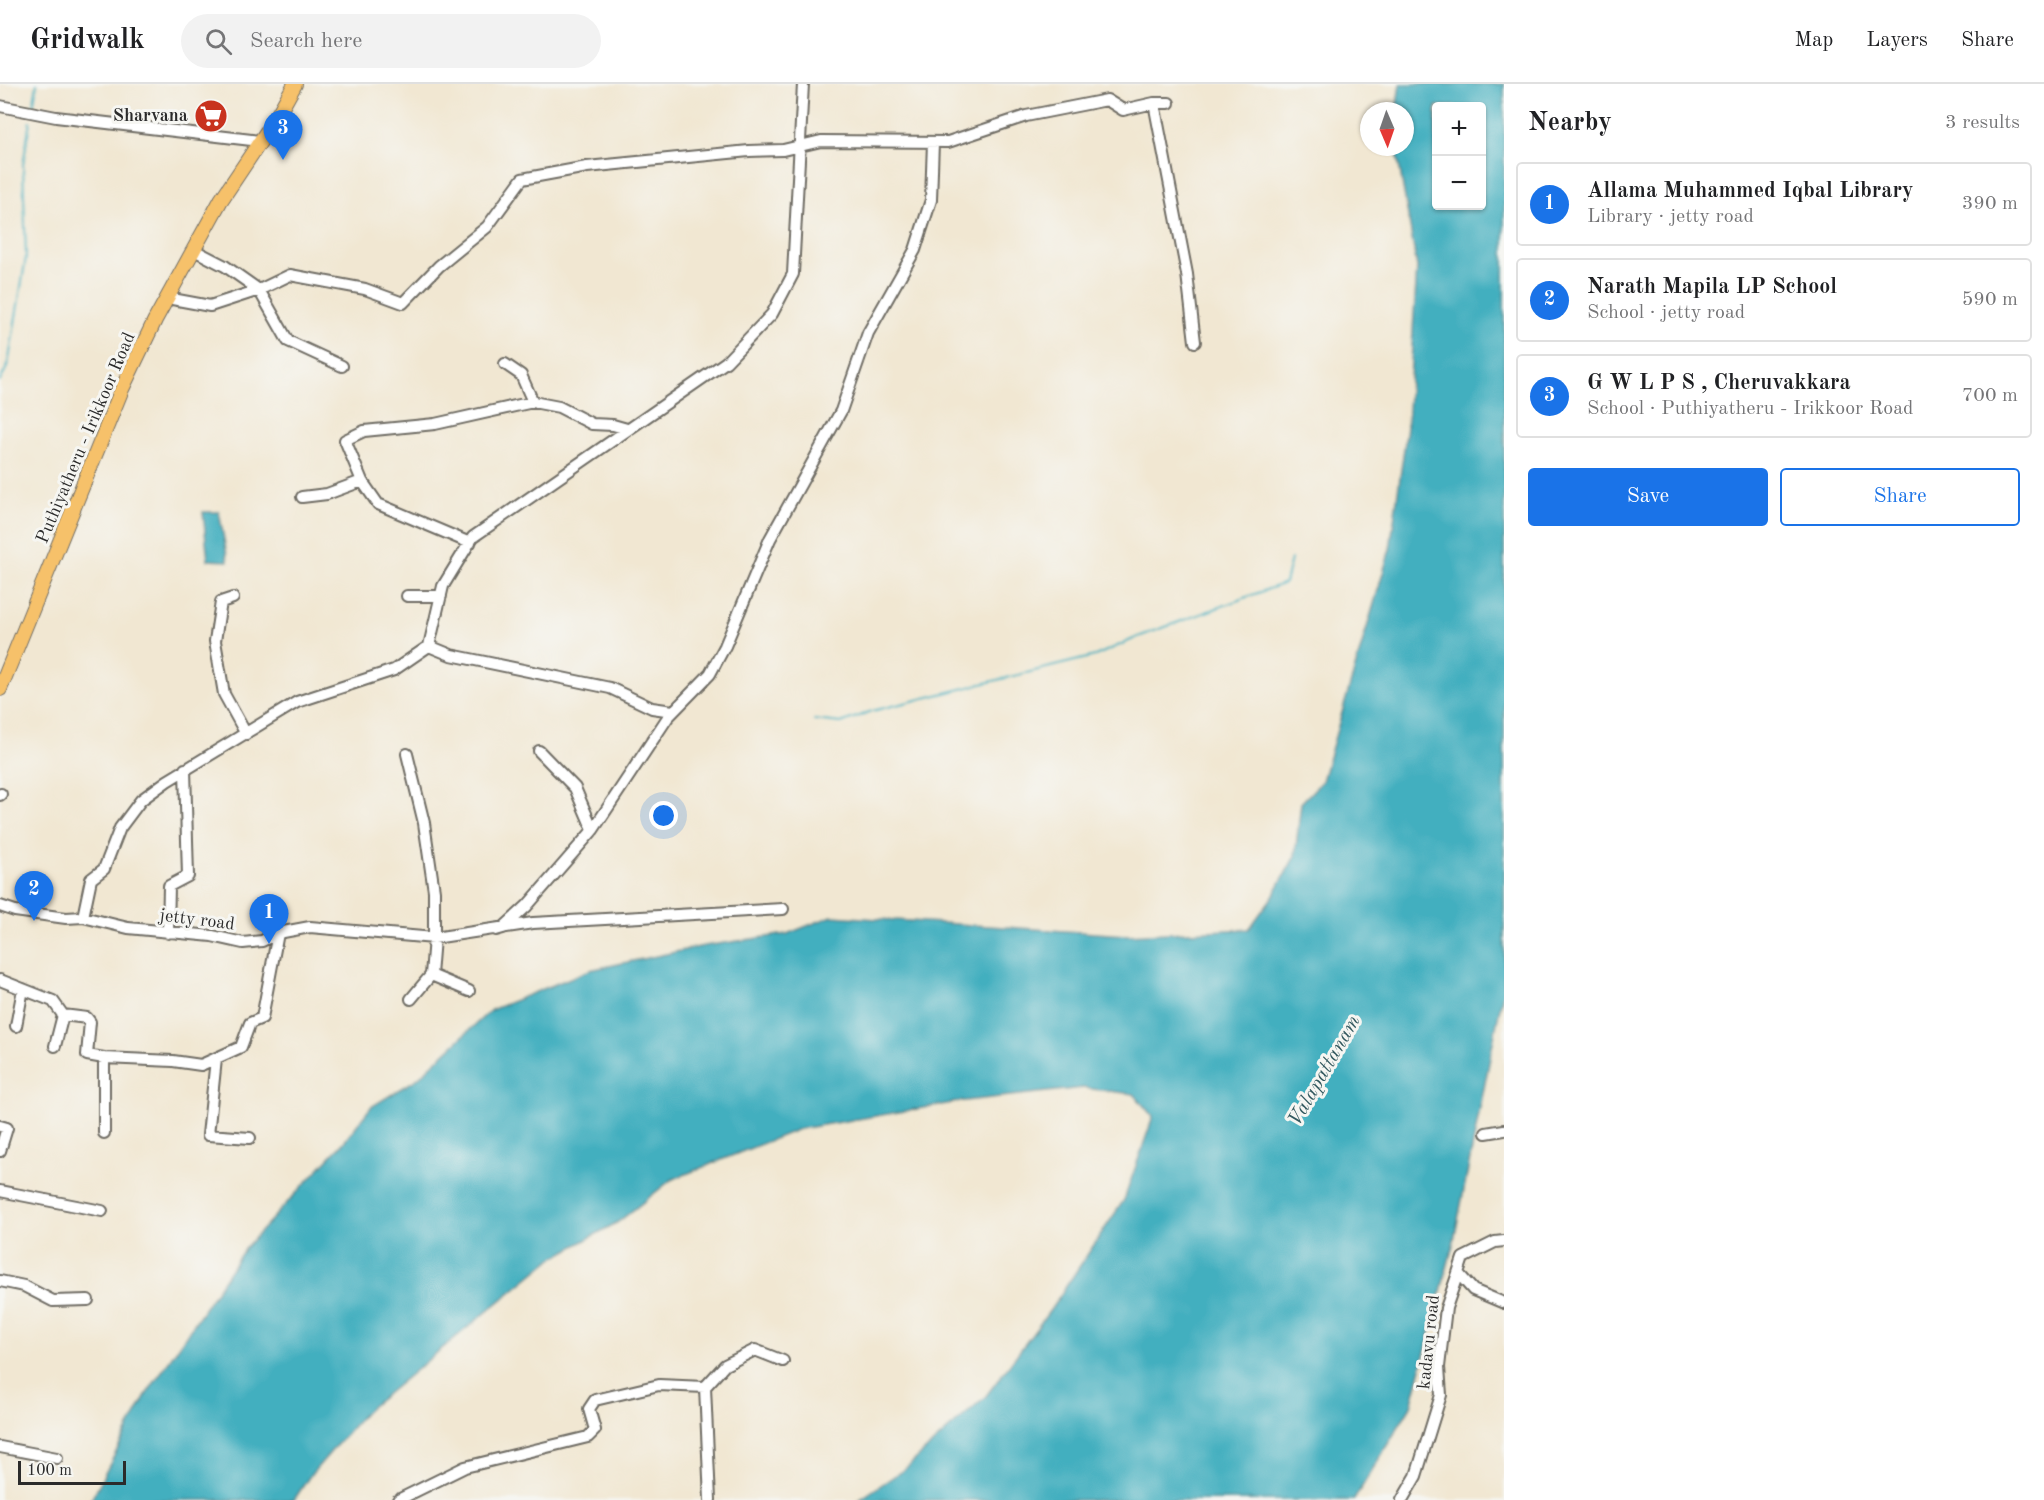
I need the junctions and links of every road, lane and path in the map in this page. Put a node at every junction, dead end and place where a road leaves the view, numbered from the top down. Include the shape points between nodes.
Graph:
1 (295, 84) edge
2 (803, 84) edge
3 (1154, 103) junction
4 (1169, 103) dead end
5 (0, 106) edge
6 (260, 141) junction
7 (933, 142) junction
8 (800, 146) junction
9 (194, 250) junction
10 (259, 290) junction
11 (167, 298) junction
12 (1194, 342) dead end
13 (505, 364) dead end
14 (342, 366) dead end
15 (533, 402) junction
16 (627, 429) junction
17 (362, 481) junction
18 (302, 497) dead end
19 (470, 543) junction
20 (406, 596) dead end
21 (441, 596) junction
22 (233, 598) dead end
23 (429, 646) junction
24 (0, 689) edge
25 (673, 711) junction
26 (246, 734) junction
27 (539, 751) dead end
28 (407, 754) dead end
29 (185, 769) junction
30 (593, 830) junction
31 (0, 906) edge
32 (783, 909) dead end
33 (83, 917) junction
34 (496, 930) junction
35 (168, 933) junction
36 (278, 933) junction
37 (434, 938) junction
38 (431, 975) junction
39 (0, 980) edge
40 (22, 989) junction
41 (470, 991) dead end
42 (411, 999) dead end
43 (63, 1015) junction
44 (16, 1026) dead end
45 (56, 1046) dead end
46 (104, 1058) junction
47 (216, 1059) junction
48 (0, 1126) edge
49 (1504, 1130) edge
50 (1486, 1132) dead end
51 (104, 1133) dead end
52 (250, 1138) dead end
53 (0, 1151) edge
54 (0, 1191) edge
55 (102, 1211) dead end
56 (1504, 1240) edge
57 (1458, 1273) junction
58 (0, 1281) edge
59 (88, 1300) dead end
60 (1504, 1303) edge
61 (783, 1361) dead end
62 (705, 1387) junction
63 (0, 1447) edge
64 (57, 1458) dead end
65 (398, 1500) edge
66 (710, 1500) edge
67 (1402, 1500) edge

1 - 6 main road, Puthiyatheru - Irikkoor Road
2 - 8 street
3 - 4 street
3 - 7 street via 1123,110 1107,100 1026,116 948,142
3 - 12 street via 1187,274
5 - 6 street via 56,117
6 - 9 main road, Puthiyatheru - Irikkoor Road
7 - 8 street via 821,141
7 - 25 street via 932,200 915,250 868,333 841,411 770,539 725,646 710,674
8 - 10 street via 586,167 522,179 487,227 403,303 365,289 290,275
8 - 16 street via 793,274 772,314 726,362
9 - 10 street
9 - 11 main road, Puthiyatheru - Irikkoor Road
10 - 11 street via 210,306
10 - 14 street via 288,341
11 - 24 main road, Puthiyatheru - Irikkoor Road via 122,389
13 - 15 street via 521,375
15 - 16 street via 559,407 592,424
15 - 17 street via 435,424 364,431 345,440
16 - 19 street via 525,499
17 - 18 street via 327,494
17 - 19 street via 378,504
19 - 21 street via 443,586
20 - 21 street
21 - 23 street
22 - 26 street via 221,602 215,641 224,694
23 - 25 street via 451,655 610,688 652,708
23 - 26 street via 394,670 297,702
25 - 30 street
26 - 29 street
27 - 30 street via 575,788
28 - 37 street via 424,823 434,891
29 - 33 street via 141,800 120,828 104,869 91,879
29 - 35 street via 188,876 169,886
30 - 34 street via 527,906
31 - 33 street, jetty road via 66,918
32 - 34 street, jetty road via 533,923
33 - 35 street, jetty road
34 - 37 street, jetty road
35 - 36 street, jetty road via 243,943 262,941
36 - 37 street, jetty road via 310,927
36 - 47 street via 262,1018 250,1023 241,1047
37 - 38 street
38 - 41 street
38 - 42 street
39 - 40 street
40 - 43 street via 53,1001
40 - 44 street
43 - 45 street
43 - 46 street via 89,1020 86,1053
46 - 47 street via 201,1065
46 - 51 street
47 - 52 street via 208,1135
48 - 53 street via 8,1128
49 - 50 street
54 - 55 street
56 - 57 street via 1464,1258
57 - 60 street, kadavu road via 1473,1290
57 - 67 street, kadavu road via 1446,1308 1439,1367 1441,1395 1416,1476
58 - 59 street via 24,1286 52,1301
61 - 62 street via 755,1350 725,1365
62 - 65 street via 659,1385 596,1400 590,1409 595,1430 588,1437 465,1467
62 - 66 street
63 - 64 street

